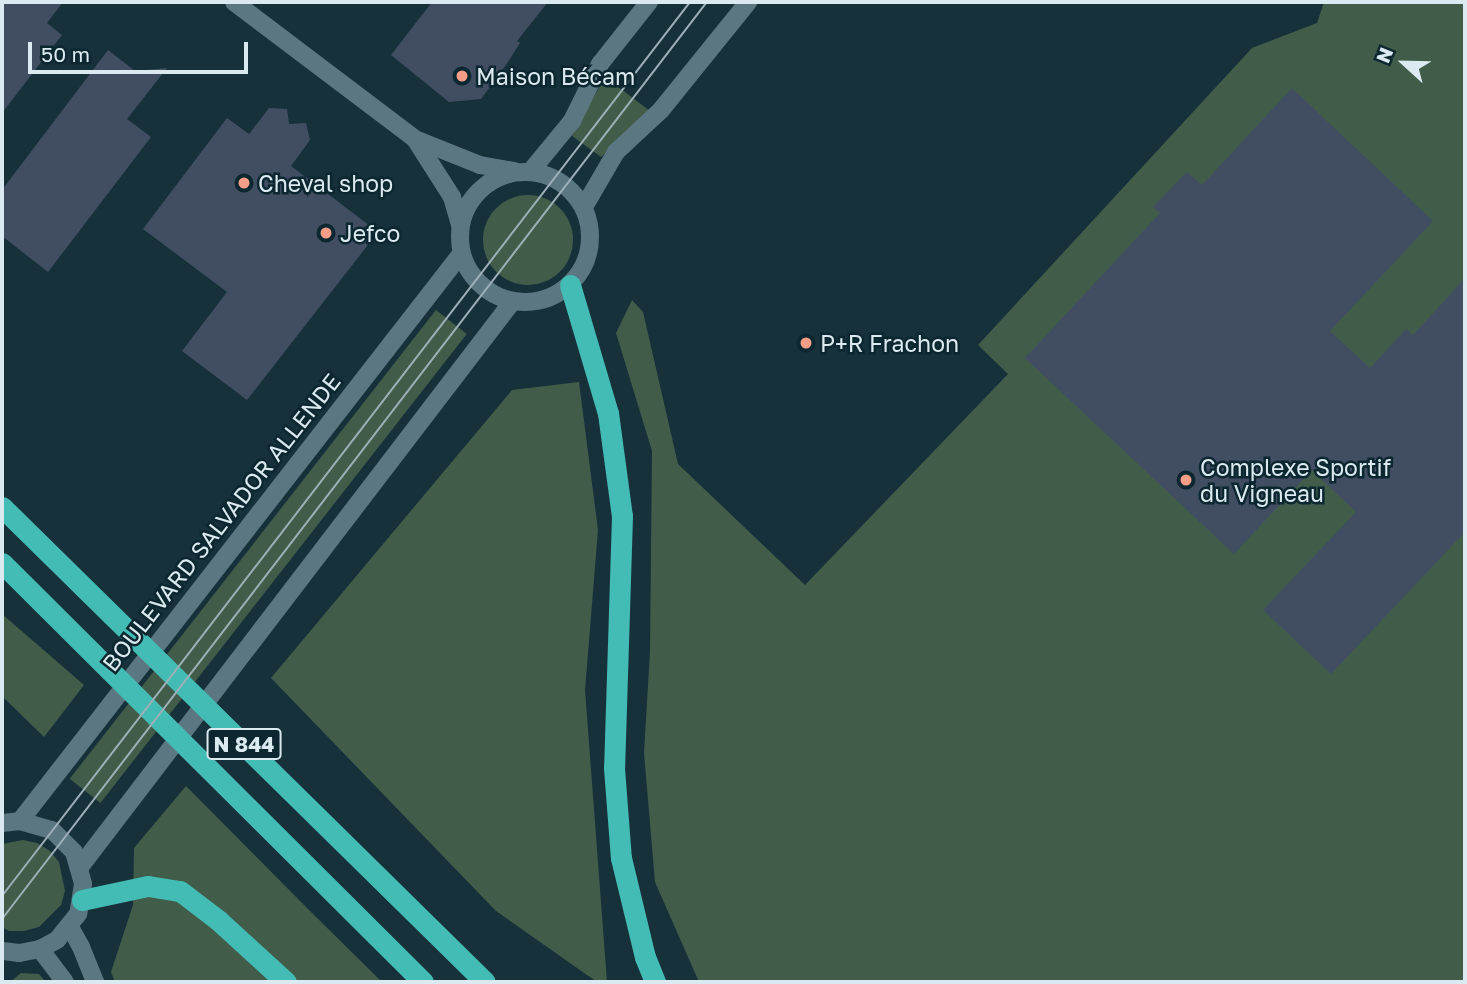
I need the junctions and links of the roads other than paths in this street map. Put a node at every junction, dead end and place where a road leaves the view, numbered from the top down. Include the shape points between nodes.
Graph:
1 (234, 2) edge
2 (649, 2) edge
3 (748, 2) edge
4 (415, 139) junction
5 (525, 172) junction
6 (583, 207) junction
7 (460, 225) junction
8 (461, 254) junction
9 (570, 285) junction
10 (512, 302) junction
11 (2, 507) edge
12 (2, 563) edge
13 (8, 821) edge
14 (80, 867) junction
15 (82, 900) junction
16 (70, 927) junction
17 (40, 949) junction
18 (10, 952) edge
19 (2, 965) edge
20 (65, 982) edge
21 (95, 982) edge
22 (286, 982) edge
23 (423, 982) edge
24 (485, 982) edge
25 (655, 982) edge

1 - 4 street
2 - 5 street via 600,64 572,121
3 - 6 street via 661,110 616,152
4 - 5 street via 480,165
4 - 7 street via 452,197
5 - 6 street via 553,178
5 - 7 street via 499,177 480,190
6 - 9 street via 591,243 587,260
7 - 8 street
8 - 10 street via 474,280
8 - 13 street, BOULEVARD SALVADOR ALLENDE via 66,761
9 - 10 street via 542,302
9 - 25 highway via 608,414 622,516 614,768 621,858
10 - 14 street
11 - 24 highway, N 844
12 - 23 highway, N 844
13 - 14 street via 52,830 74,852
14 - 15 street
15 - 16 street
15 - 22 highway via 148,886 180,891
16 - 17 street
16 - 21 street
17 - 18 street
17 - 20 street
18 - 19 street

